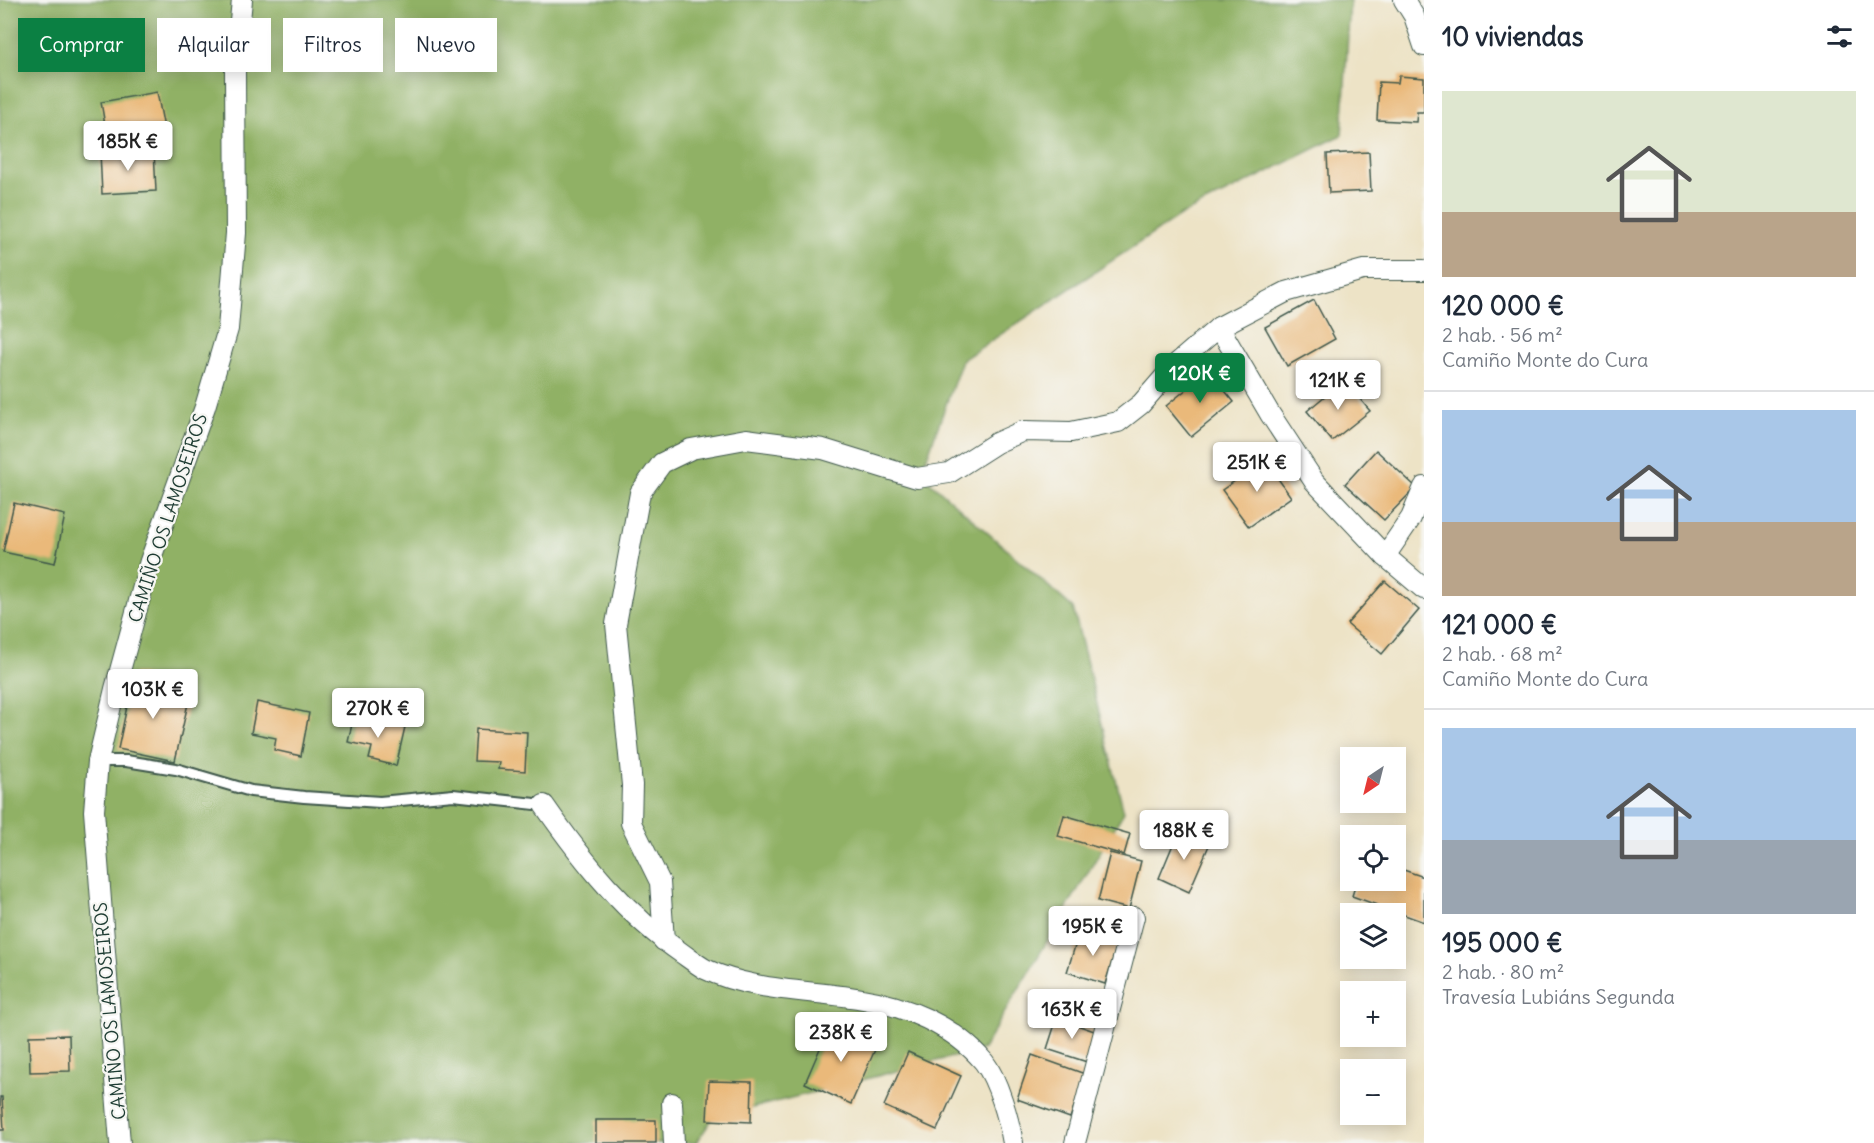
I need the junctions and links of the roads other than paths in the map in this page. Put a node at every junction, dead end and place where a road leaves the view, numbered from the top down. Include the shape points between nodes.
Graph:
1 (242, 0) edge
2 (1404, 0) edge
3 (1424, 46) edge
4 (1424, 270) edge
5 (1219, 327) junction
6 (1424, 487) edge
7 (1385, 556) junction
8 (1424, 589) edge
9 (98, 761) junction
10 (544, 805) joint
11 (1134, 917) dead end
12 (664, 941) junction
13 (672, 1103) dead end
14 (120, 1143) edge
15 (674, 1143) edge
16 (1012, 1143) edge
17 (1075, 1143) edge

1 - 9 street, CAMIÑO OS LAMOSEIROS via 236,72 236,233 228,329 205,407 150,561
2 - 3 street
4 - 5 street via 1363,270 1286,292
5 - 7 street via 1314,482
5 - 12 street via 1118,422 1071,432 1023,431 949,473 917,478 823,449 746,439 691,449 662,463 640,493 616,624 632,785 631,822 660,882
6 - 7 street via 1411,518
7 - 8 street
9 - 10 lane via 176,769 251,791 304,797 380,802 453,795
9 - 14 street, CAMIÑO OS LAMOSEIROS via 94,811
10 - 12 street via 572,846 620,902
11 - 17 street
12 - 16 street via 705,969 754,985 859,998 913,1012 950,1031 984,1063 998,1090
13 - 15 street

